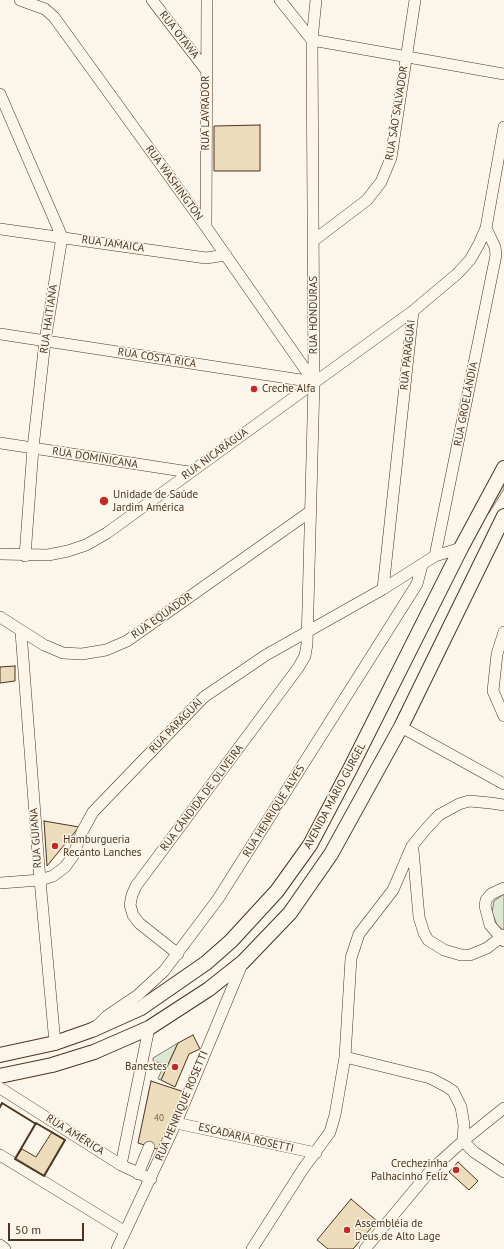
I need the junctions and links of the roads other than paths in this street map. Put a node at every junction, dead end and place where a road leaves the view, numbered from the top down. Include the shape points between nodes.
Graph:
1 (20, 0) edge
2 (152, 0) edge
3 (207, 0) edge
4 (280, 0) edge
5 (316, 0) edge
6 (415, 0) edge
7 (312, 40) junction
8 (406, 55) junction
9 (206, 70) junction
10 (504, 74) edge
11 (0, 94) edge
12 (504, 127) edge
13 (206, 227) junction
14 (486, 228) junction
15 (0, 229) edge
16 (62, 237) junction
17 (313, 241) junction
18 (226, 255) junction
19 (413, 311) junction
20 (0, 334) edge
21 (45, 341) junction
22 (314, 382) junction
23 (0, 444) edge
24 (33, 448) junction
25 (504, 468) edge
26 (189, 472) junction
27 (311, 512) junction
28 (504, 516) edge
29 (461, 548) junction
30 (0, 554) edge
31 (25, 556) junction
32 (435, 556) junction
33 (422, 565) junction
34 (383, 589) junction
35 (0, 617) edge
36 (308, 631) junction
37 (21, 632) junction
38 (504, 632) edge
39 (504, 716) edge
40 (401, 727) junction
41 (504, 784) edge
42 (504, 806) edge
43 (412, 846) junction
44 (40, 880) junction
45 (0, 883) edge
46 (504, 888) edge
47 (503, 938) edge
48 (178, 954) junction
49 (243, 962) junction
50 (150, 1028) junction
51 (92, 1030) junction
52 (56, 1043) junction
53 (1, 1055) edge
54 (345, 1057) junction
55 (0, 1076) edge
56 (0, 1088) edge
57 (503, 1110) edge
58 (176, 1123) junction
59 (463, 1141) junction
60 (149, 1147) dead end
61 (316, 1153) junction
62 (0, 1155) edge
63 (122, 1165) junction
64 (504, 1172) edge
65 (138, 1174) junction
66 (151, 1179) junction
67 (124, 1231) junction
68 (0, 1245) edge
69 (5, 1249) edge
70 (117, 1249) edge
71 (252, 1249) edge
72 (365, 1249) edge

1 - 13 street, RUA WASHINGTON via 45,9 54,17
2 - 9 street, RUA OTAWA
3 - 9 street, RUA LAVRADOR
4 - 7 street
5 - 7 street, RUA HONDURAS
6 - 8 street, RUA SÃO SALVADOR
7 - 8 street
7 - 17 street, RUA HONDURAS
8 - 10 street
8 - 17 street, RUA SÃO SALVADOR via 391,158 381,182 367,200
9 - 13 street, RUA LAVRADOR
11 - 16 street
12 - 14 street, RUA PARAGUAI
13 - 18 street, RUA WASHINGTON
14 - 19 street, RUA PARAGUAI via 470,260
14 - 32 street, RUA GROELÂNDIA via 496,255
15 - 16 street, RUA JAMAICA
16 - 18 street, RUA JAMAICA via 206,258
16 - 21 street, RUA HAITIANA
17 - 22 street, RUA HONDURAS
18 - 22 street, RUA WASHINGTON
19 - 22 street, RUA NICARÁGUA
19 - 34 street, RUA PARAGUAI
20 - 21 street, RUA COSTA RICA
21 - 22 street, RUA COSTA RICA
21 - 24 street, RUA HAITIANA
22 - 26 street, RUA NICARÁGUA
22 - 27 street, RUA HONDURAS
23 - 24 street, RUA DOMINICANA
24 - 26 street, RUA DOMINICANA
24 - 31 street, RUA HAITIANA
25 - 29 main road, AVENIDA MÁRIO GURGEL
26 - 31 street, RUA NICARÁGUA via 107,533 86,545 48,555
27 - 36 street, RUA HONDURAS
27 - 37 street, RUA EQUADOR via 127,641 100,651 82,654 63,653
28 - 40 main road, AVENIDA MÁRIO GURGEL
29 - 32 street
29 - 51 main road, AVENIDA MÁRIO GURGEL via 310,845 277,891 231,941 206,963 140,1008
30 - 31 street, RUA NICARÁGUA
32 - 33 street, RUA PARAGUAI
33 - 34 street, RUA PARAGUAI
33 - 48 street, RUA HENRIQUE ALVES via 417,584 218,899
34 - 36 street, RUA PARAGUAI
35 - 37 street, RUA EQUADOR
36 - 44 street, RUA PARAGUAI via 266,655 204,697 93,812 73,856 65,867
36 - 48 street, RUA CÂNDIDA DE OLIVEIRA via 305,656 298,668 136,886 132,895 130,905 139,923
37 - 44 street, RUA GUIANA
38 - 39 street via 497,654 493,690
40 - 41 street
40 - 49 main road, AVENIDA MÁRIO GURGEL via 331,854 290,913
42 - 43 street via 479,802 459,804 435,818
43 - 47 street via 419,917 428,940 444,950 461,955 479,952
43 - 54 street via 393,890 367,923 354,945
44 - 45 street, RUA PARAGUAI
44 - 52 street, RUA GUIANA
46 - 47 street via 490,894 485,906 490,924
48 - 51 street, RUA HENRIQUE ALVES via 138,995 107,1016
49 - 50 main road, AVENIDA MÁRIO GURGEL via 209,989
49 - 58 street, RUA HENRIQUE ROSETTI
50 - 55 main road, AVENIDA MÁRIO GURGEL via 94,1052 52,1065
50 - 63 street
51 - 52 main road, AVENIDA MÁRIO GURGEL
52 - 53 main road, AVENIDA MÁRIO GURGEL
54 - 59 street via 430,1078 447,1087 453,1092 461,1107
54 - 61 street via 330,1132
56 - 63 street, RUA AMÉRICA
57 - 59 street
58 - 61 street, ESCADARIA ROSETTI
58 - 66 street, RUA HENRIQUE ROSETTI
59 - 64 street via 474,1152
59 - 72 street via 431,1170
60 - 65 street
61 - 71 street
62 - 67 street
63 - 65 street, RUA AMÉRICA
65 - 66 street, RUA AMÉRICA
66 - 67 street, RUA HENRIQUE ROSETTI
67 - 70 street, RUA HENRIQUE ROSETTI
68 - 69 street

